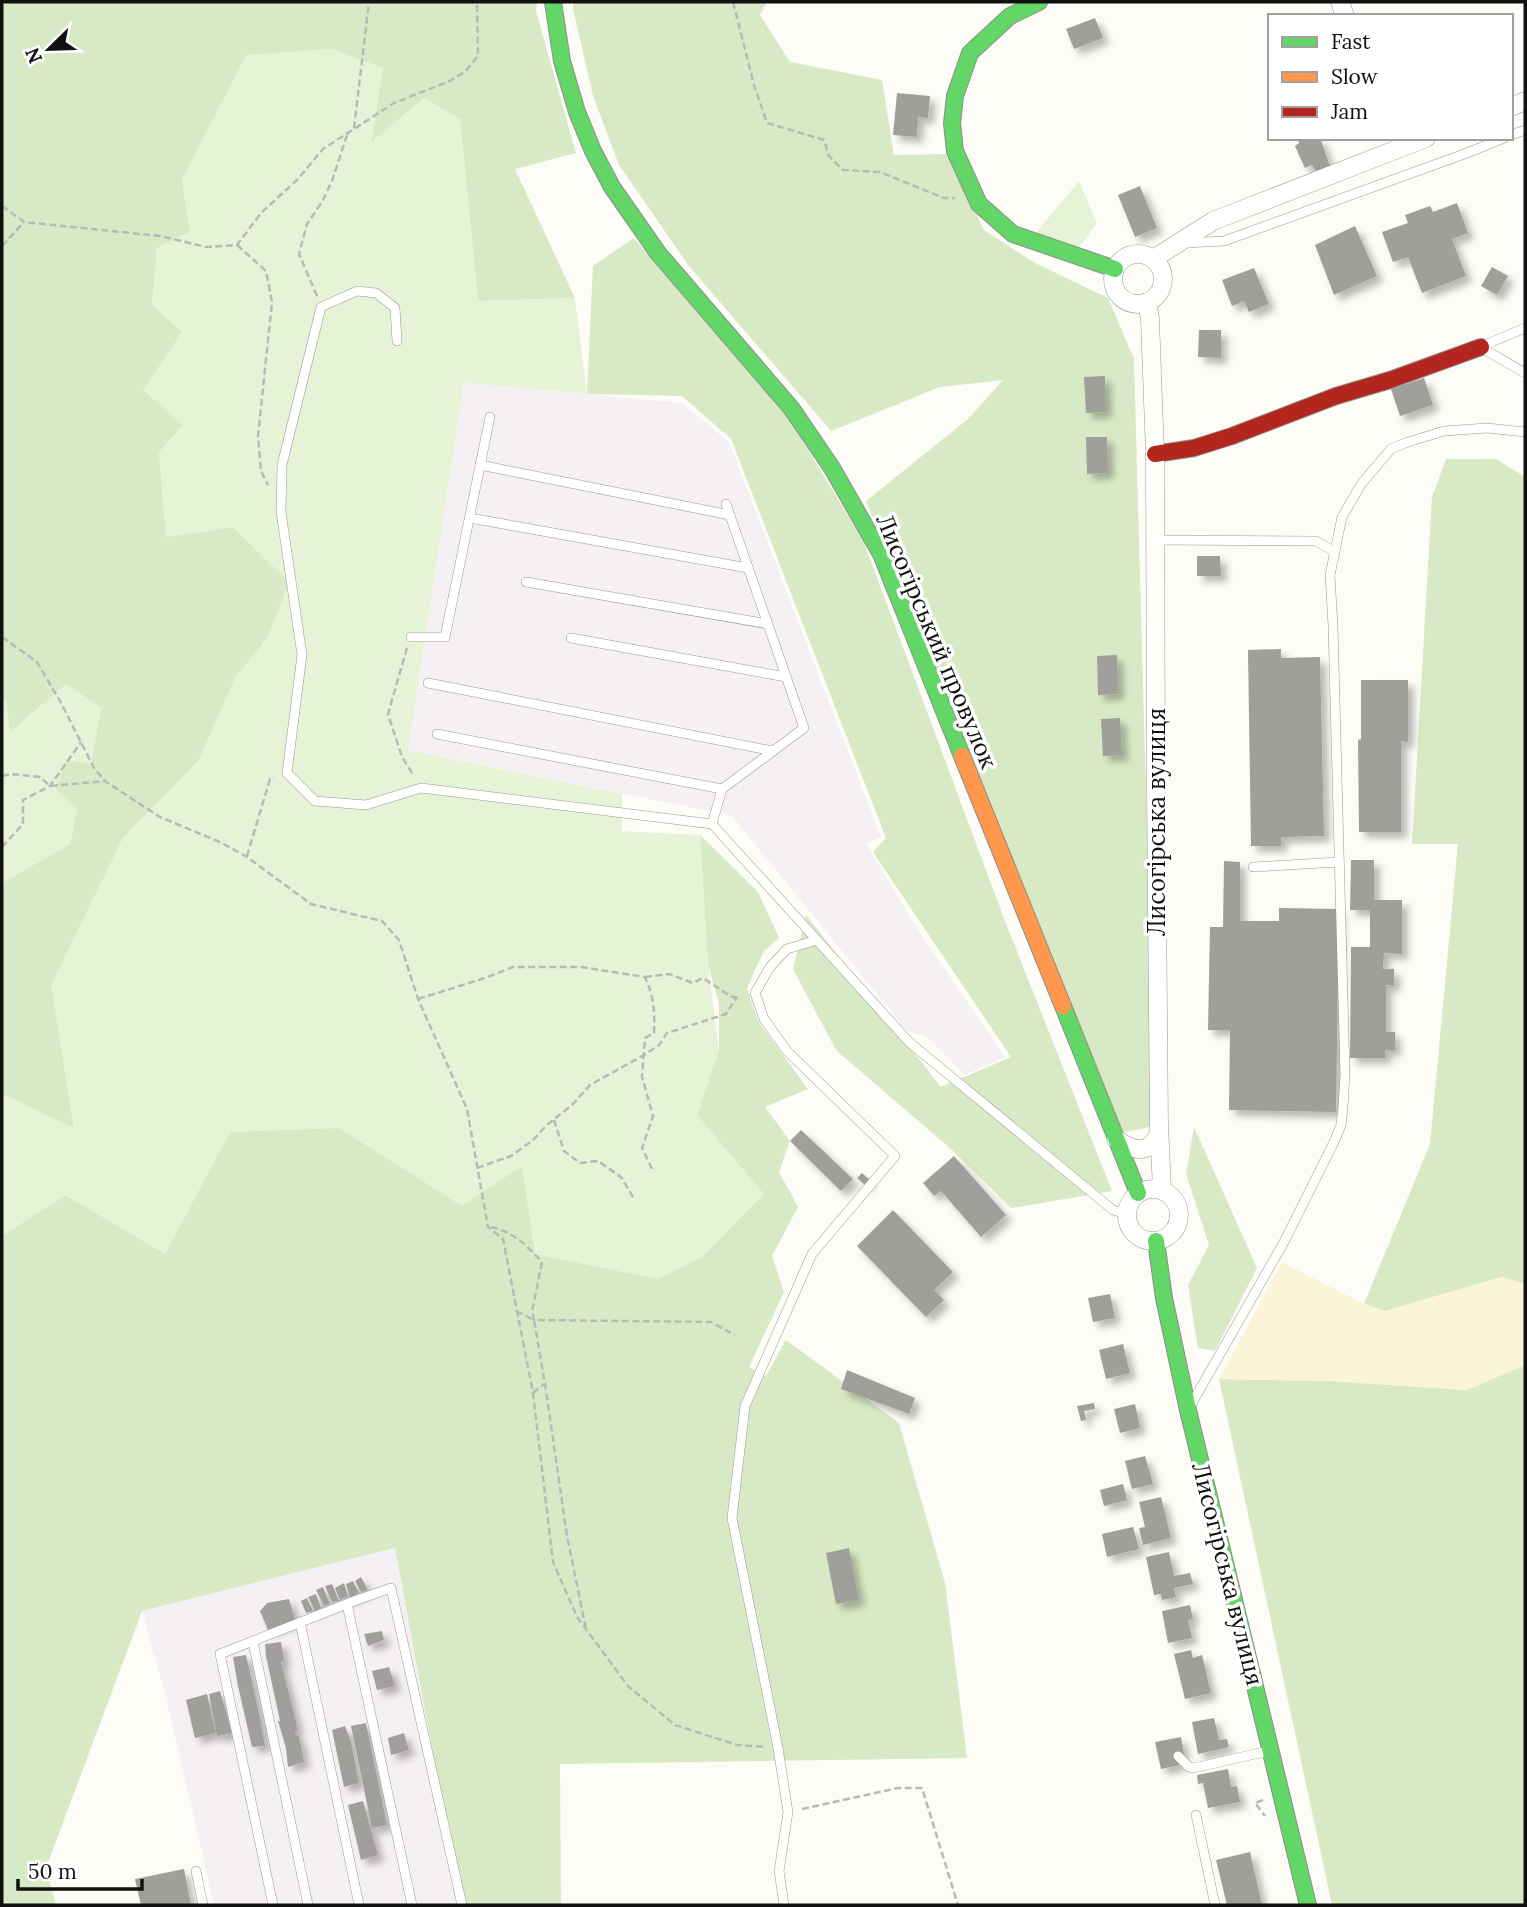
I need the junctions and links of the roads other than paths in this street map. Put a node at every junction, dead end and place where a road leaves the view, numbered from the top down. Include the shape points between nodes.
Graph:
1 (553, 2) edge
2 (1039, 2) edge
3 (1416, 140) edge
4 (1499, 140) edge
5 (1395, 144) edge
6 (1177, 243) junction
7 (1153, 260) junction
8 (1115, 269) junction
9 (1147, 302) junction
10 (1525, 328) edge
11 (397, 341) dead end
12 (1481, 347) junction
13 (1525, 373) edge
14 (490, 417) dead end
15 (1525, 432) edge
16 (1155, 454) junction
17 (480, 465) junction
18 (726, 504) dead end
19 (730, 514) junction
20 (470, 518) junction
21 (1155, 540) junction
22 (1335, 552) junction
23 (748, 568) junction
24 (526, 582) dead end
25 (768, 624) junction
26 (411, 637) road end
27 (571, 638) dead end
28 (786, 677) junction
29 (428, 683) dead end
30 (437, 734) dead end
31 (773, 751) junction
32 (722, 789) junction
33 (712, 824) junction
34 (1339, 862) junction
35 (1253, 867) dead end
36 (817, 940) junction
37 (1159, 1133) junction
38 (1116, 1139) junction
39 (1162, 1190) junction
40 (1138, 1193) junction
41 (1126, 1214) junction
42 (1156, 1241) junction
43 (1188, 1410) junction
44 (347, 1604) junction
45 (300, 1622) junction
46 (253, 1642) junction
47 (1271, 1750) junction
48 (1178, 1756) dead end
49 (1196, 1815) dead end
50 (196, 1871) dead end
51 (203, 1905) edge
52 (273, 1905) edge
53 (308, 1905) edge
54 (359, 1905) edge
55 (412, 1905) edge
56 (461, 1905) edge
57 (784, 1905) edge
58 (1215, 1905) edge
59 (1308, 1905) edge

1 - 38 street, Лисогірський провулок via 560,51 582,127 618,198 666,264 798,417 881,554
2 - 8 street via 1010,16 970,54 955,96 955,151 979,204 1013,234
3 - 5 street
4 - 6 lane via 1224,242
5 - 6 street via 1213,221
6 - 7 street
7 - 8 street via 1131,255
7 - 9 street via 1161,271 1161,286
8 - 9 street via 1113,283 1118,295 1135,304
9 - 16 street, Лисогірська вулиця
10 - 12 lane
11 - 33 lane via 395,308 376,293 357,291 321,307 282,465 281,512 302,655 287,773 315,801 366,805 421,788
12 - 13 lane
12 - 16 street via 1219,440
14 - 17 lane
15 - 22 lane via 1487,428 1444,431 1391,449 1362,483 1342,517
16 - 21 street, Лисогірська вулиця
17 - 19 lane
17 - 20 lane
18 - 19 lane
19 - 23 lane
20 - 23 lane
20 - 26 lane via 445,638
21 - 22 lane via 1315,541
21 - 37 street, Лисогірська вулиця
22 - 34 lane via 1330,575
23 - 25 lane
24 - 25 lane
25 - 28 lane
27 - 28 lane
28 - 31 lane via 804,728
29 - 31 lane
30 - 32 lane
31 - 32 lane
32 - 33 lane
33 - 36 lane
34 - 35 lane
34 - 43 lane via 1345,1074 1340,1125 1284,1242
36 - 41 lane via 909,1042 1113,1210
36 - 57 lane via 787,950 770,967 755,993 764,1019 787,1051 895,1156 812,1254 744,1406 732,1518 788,1812 779,1871
37 - 38 street via 1155,1144 1143,1149 1129,1148
37 - 39 street, Лисогірська вулиця
38 - 40 street, Лисогірський провулок
39 - 40 street
39 - 42 street via 1178,1209 1178,1222 1166,1238
40 - 41 street
41 - 42 street via 1137,1236
42 - 43 street, Лисогірська вулиця
43 - 47 street, Лисогірська вулиця
44 - 45 lane
44 - 55 lane
44 - 56 lane via 391,1588
45 - 46 lane
45 - 54 lane
46 - 52 lane via 220,1654
46 - 53 lane
47 - 48 lane via 1195,1768
47 - 59 street, Лисогірська вулиця
49 - 58 lane
50 - 51 lane

